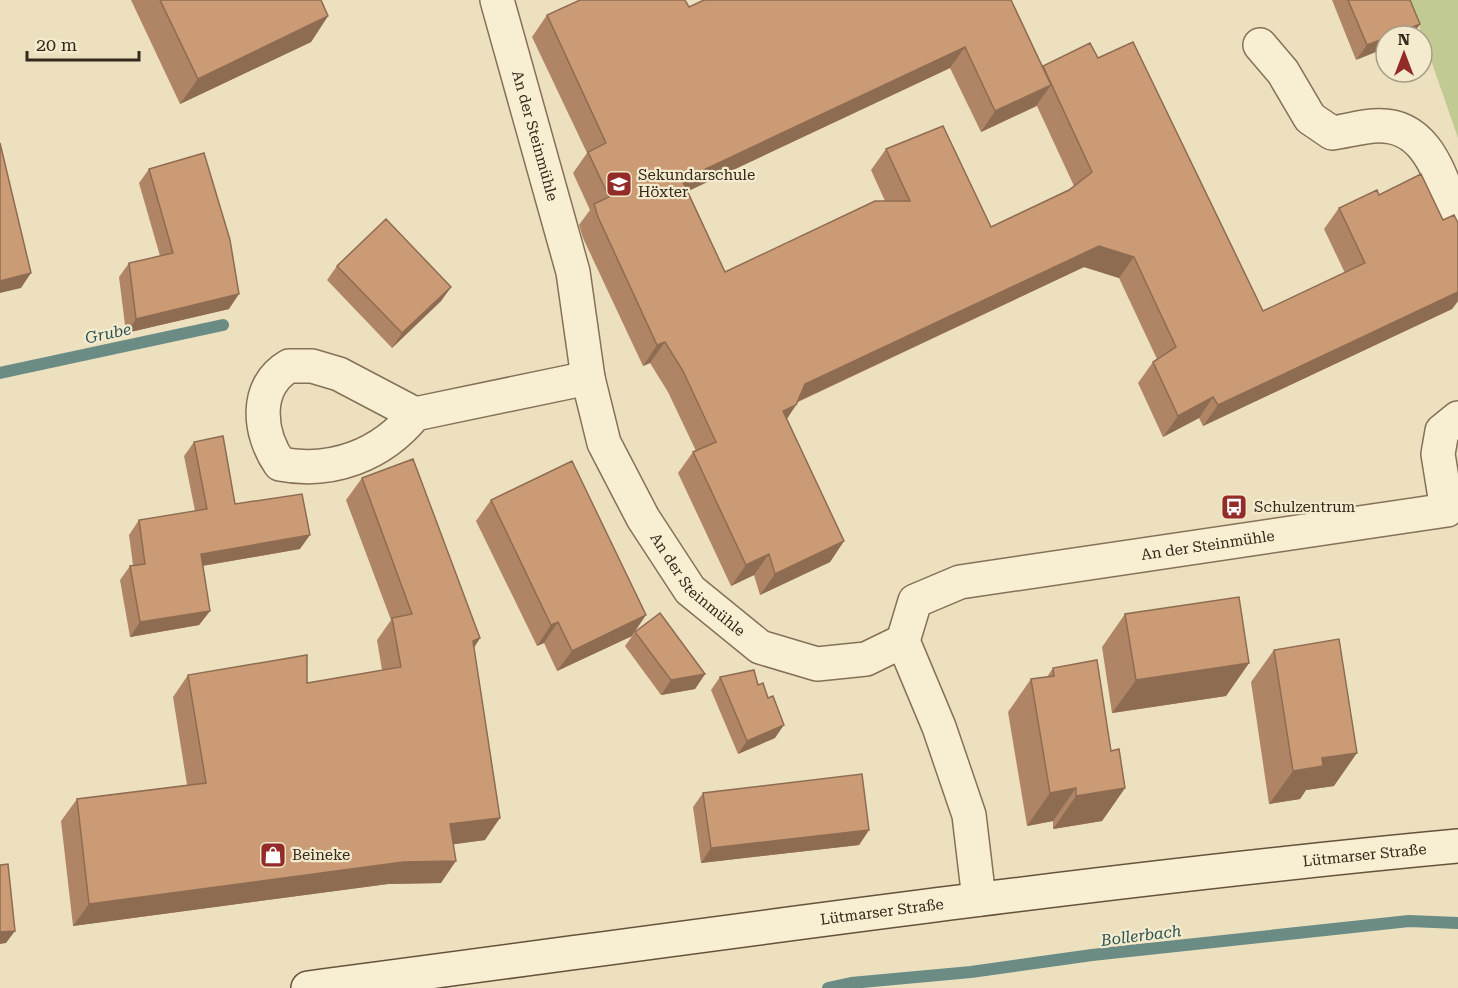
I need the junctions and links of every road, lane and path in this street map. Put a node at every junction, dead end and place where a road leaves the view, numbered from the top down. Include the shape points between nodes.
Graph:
1 (496, 0) edge
2 (1260, 45) dead end
3 (1458, 222) edge
4 (588, 378) junction
5 (415, 414) dead end
6 (1458, 418) edge
7 (903, 641) junction
8 (1458, 846) edge
9 (979, 899) junction
10 (308, 988) edge

1 - 4 street, An der Steinmühle via 573,272
2 - 3 street via 1283,72 1310,118 1332,133 1376,126 1404,130 1427,147
4 - 5 street
4 - 7 street, An der Steinmühle via 604,443 643,518 690,590 760,647 817,664 866,659
6 - 7 street, An der Steinmühle via 1442,431 1438,454 1447,510 960,582 915,601
7 - 9 street via 939,727 969,815
8 - 9 street, Lütmarser Straße via 1254,865
9 - 10 street, Lütmarser Straße

